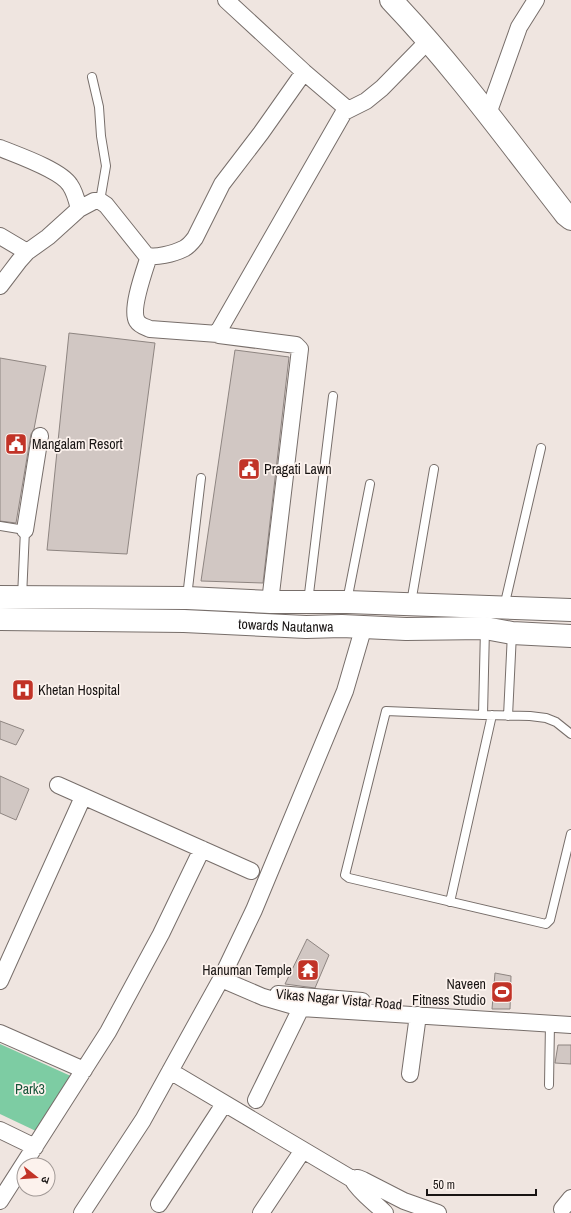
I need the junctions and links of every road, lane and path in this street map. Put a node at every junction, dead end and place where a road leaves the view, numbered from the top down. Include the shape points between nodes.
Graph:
1 (226, 0) edge
2 (391, 0) edge
3 (536, 0) edge
4 (428, 41) junction
5 (304, 72) junction
6 (92, 77) dead end
7 (344, 112) junction
8 (488, 114) junction
9 (0, 148) edge
10 (100, 201) junction
11 (79, 209) junction
12 (571, 219) edge
13 (0, 236) edge
14 (27, 252) junction
15 (149, 256) junction
16 (0, 286) edge
17 (218, 334) junction
18 (333, 396) dead end
19 (40, 436) dead end
20 (541, 448) dead end
21 (434, 469) dead end
22 (201, 478) dead end
23 (370, 484) dead end
24 (0, 526) edge
25 (25, 530) junction
26 (0, 597) edge
27 (22, 598) junction
28 (187, 598) junction
29 (270, 602) junction
30 (308, 602) junction
31 (347, 602) junction
32 (411, 603) junction
33 (504, 607) junction
34 (571, 610) edge
35 (0, 619) edge
36 (364, 626) junction
37 (485, 628) junction
38 (512, 632) junction
39 (571, 636) edge
40 (482, 715) junction
41 (492, 715) junction
42 (508, 716) junction
43 (571, 734) edge
44 (58, 785) dead end
45 (83, 797) junction
46 (571, 834) edge
47 (202, 849) junction
48 (251, 871) dead end
49 (450, 902) junction
50 (221, 979) junction
51 (0, 982) edge
52 (250, 991) junction
53 (301, 1008) junction
54 (418, 1015) junction
55 (571, 1019) edge
56 (550, 1023) junction
57 (571, 1025) edge
58 (0, 1033) edge
59 (84, 1070) junction
60 (170, 1071) junction
61 (410, 1074) dead end
62 (549, 1085) dead end
63 (256, 1100) dead end
64 (224, 1104) junction
65 (0, 1130) edge
66 (35, 1147) junction
67 (303, 1150) junction
68 (352, 1179) junction
69 (0, 1201) edge
70 (159, 1204) dead end
71 (82, 1213) edge
72 (261, 1213) edge
73 (385, 1213) edge
74 (438, 1213) edge

1 - 5 street
2 - 4 main road
3 - 8 street via 519,27
4 - 7 street via 382,88 366,101
4 - 8 main road
5 - 7 street via 342,103 345,107
5 - 15 street via 222,184 189,246
6 - 10 lane via 99,107 106,166
7 - 17 street
8 - 12 main road
9 - 11 street via 61,176 70,184
10 - 11 street via 94,201
10 - 15 street
11 - 14 street
13 - 14 street
14 - 16 street
15 - 17 street via 136,306 137,321 141,326 150,329
17 - 29 street via 296,345 300,349
18 - 30 lane
19 - 25 street
20 - 33 lane
21 - 32 lane
22 - 28 lane
23 - 31 lane
24 - 25 lane
25 - 27 lane
26 - 27 main road
27 - 28 main road
28 - 29 main road
29 - 30 main road
30 - 31 main road
31 - 32 main road
32 - 33 main road
33 - 34 main road
35 - 36 main road, towards Nautanwa via 184,621 306,627
36 - 37 main road, towards Nautanwa via 406,629
36 - 50 street via 345,690 254,910
37 - 38 main road, towards Nautanwa
37 - 40 lane
38 - 39 main road, towards Nautanwa
38 - 42 lane
40 - 41 lane
40 - 49 lane via 386,711 345,872 348,878
41 - 42 lane
41 - 49 lane
42 - 43 lane via 546,718 556,722
44 - 45 street
45 - 47 street
45 - 51 street
46 - 49 lane via 548,923
47 - 48 street
47 - 59 street via 138,979
50 - 52 street
50 - 60 street
52 - 53 street
52 - 55 street, Vikas Nagar Vistar Road
53 - 54 street
53 - 63 street
54 - 56 street
54 - 61 street
56 - 57 street
56 - 62 lane
58 - 59 street
59 - 66 street
60 - 64 street
60 - 71 street via 143,1120
64 - 67 street
64 - 70 street
65 - 66 street
66 - 69 street
67 - 68 street
67 - 72 street
68 - 73 street via 357,1188
68 - 74 street via 358,1178 404,1201

